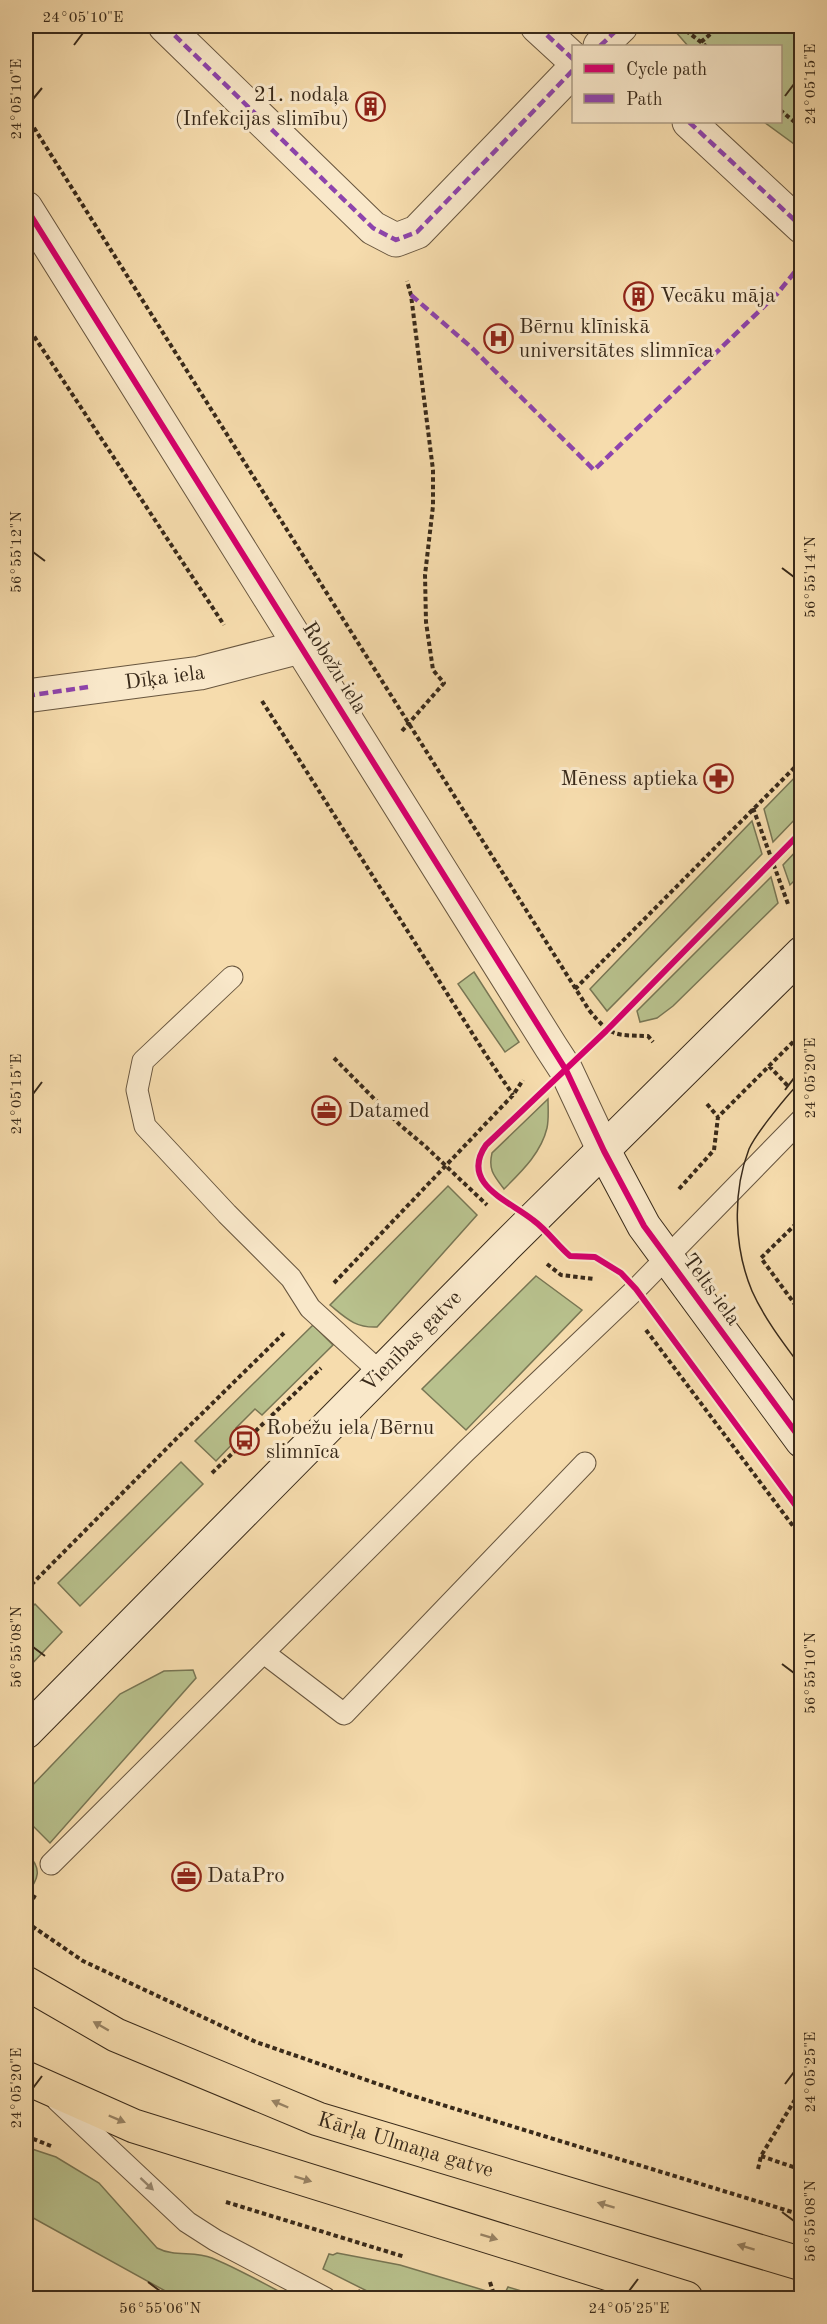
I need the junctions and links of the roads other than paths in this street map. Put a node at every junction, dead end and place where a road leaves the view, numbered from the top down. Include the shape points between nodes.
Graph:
1 (165, 26) edge
2 (537, 26) edge
3 (572, 59) edge
4 (572, 70) edge
5 (690, 123) edge
6 (26, 208) edge
7 (801, 227) edge
8 (300, 646) junction
9 (26, 696) edge
10 (801, 953) edge
11 (232, 977) dead end
12 (801, 1119) edge
13 (603, 1151) junction
14 (667, 1258) junction
15 (381, 1373) junction
16 (801, 1441) edge
17 (585, 1463) dead end
18 (264, 1653) junction
19 (26, 1732) edge
20 (51, 1864) dead end
21 (26, 1983) edge
22 (34, 2082) edge
23 (801, 2264) edge
24 (325, 2298) edge
25 (686, 2298) edge

1 - 4 street via 373,228 396,240 417,232
2 - 3 street
5 - 7 street
6 - 8 street, Robežu iela
8 - 9 street, Dīķa iela via 200,673
8 - 13 street, Robežu iela via 566,1070
10 - 13 street, Vienības gatve
11 - 15 lane via 143,1061 137,1090 145,1126 291,1278 310,1308
12 - 14 lane
13 - 14 street, Telts iela via 644,1226
13 - 15 street, Vienības gatve
14 - 16 street, Telts iela
14 - 18 lane
15 - 19 street, Vienības gatve
17 - 18 lane via 344,1714
18 - 20 lane
23 -> 21 highway, Kārļa Ulmaņa gatve via 318,2119 116,2035
22 -> 24 lane via 187,2222
22 -> 25 highway via 134,2126

